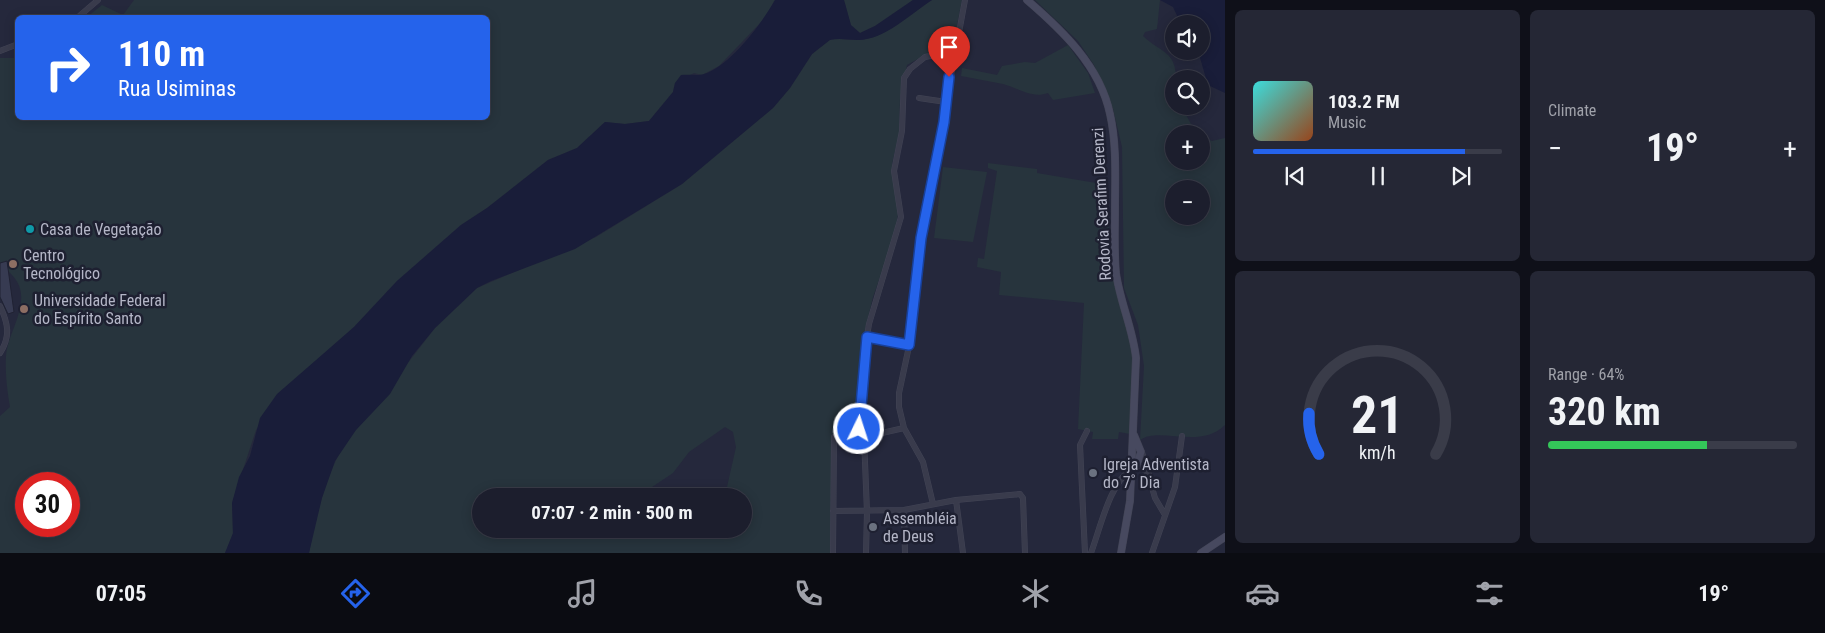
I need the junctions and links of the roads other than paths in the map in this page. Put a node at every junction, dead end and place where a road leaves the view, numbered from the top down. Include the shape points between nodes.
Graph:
1 (98, 0) edge
2 (965, 0) edge
3 (1027, 0) edge
4 (80, 15) edge
5 (15, 45) edge
6 (955, 51) junction
7 (0, 52) edge
8 (919, 98) dead end
9 (946, 102) junction
10 (0, 306) edge
11 (867, 337) junction
12 (909, 345) junction
13 (0, 353) edge
14 (904, 428) junction
15 (1087, 431) dead end
16 (1133, 432) junction
17 (1182, 436) dead end
18 (861, 437) junction
19 (1141, 452) junction
20 (1134, 466) junction
21 (1149, 475) junction
22 (956, 500) junction
23 (933, 504) junction
24 (904, 510) junction
25 (833, 511) junction
26 (867, 512) junction
27 (1165, 515) junction
28 (1225, 536) edge
29 (833, 553) edge
30 (866, 553) edge
31 (905, 553) edge
32 (963, 553) edge
33 (1025, 553) edge
34 (1085, 553) edge
35 (1091, 553) edge
36 (1120, 553) edge
37 (1152, 553) edge
38 (1201, 553) edge

1 - 4 street
2 - 6 street
3 - 16 main road, Rodovia Serafim Derenzi via 1073,43 1102,89 1110,113 1114,143 1116,274 1134,335 1136,358
5 - 7 street
6 - 9 street
6 - 11 street via 926,57 904,78 902,131 894,171 901,217
8 - 9 street
9 - 12 street via 921,238
10 - 13 street via 8,328
11 - 12 street
11 - 18 street
12 - 14 street via 898,393
14 - 18 street
14 - 23 street via 923,462
15 - 34 street via 1080,445
16 - 19 main road
16 - 20 main road, Rodovia Serafim Derenzi
17 - 27 street via 1175,487
18 - 25 street via 835,436 833,439
18 - 26 street
19 - 20 main road
19 - 21 street
20 - 21 street
20 - 35 street via 1124,474 1112,497
20 - 36 main road, Rodovia Serafim Derenzi
21 - 27 street
22 - 23 street
22 - 32 street
22 - 33 street via 1022,495
23 - 24 street
24 - 26 street
24 - 31 street
25 - 26 street
25 - 29 street
26 - 30 street
27 - 37 street
28 - 38 main road

